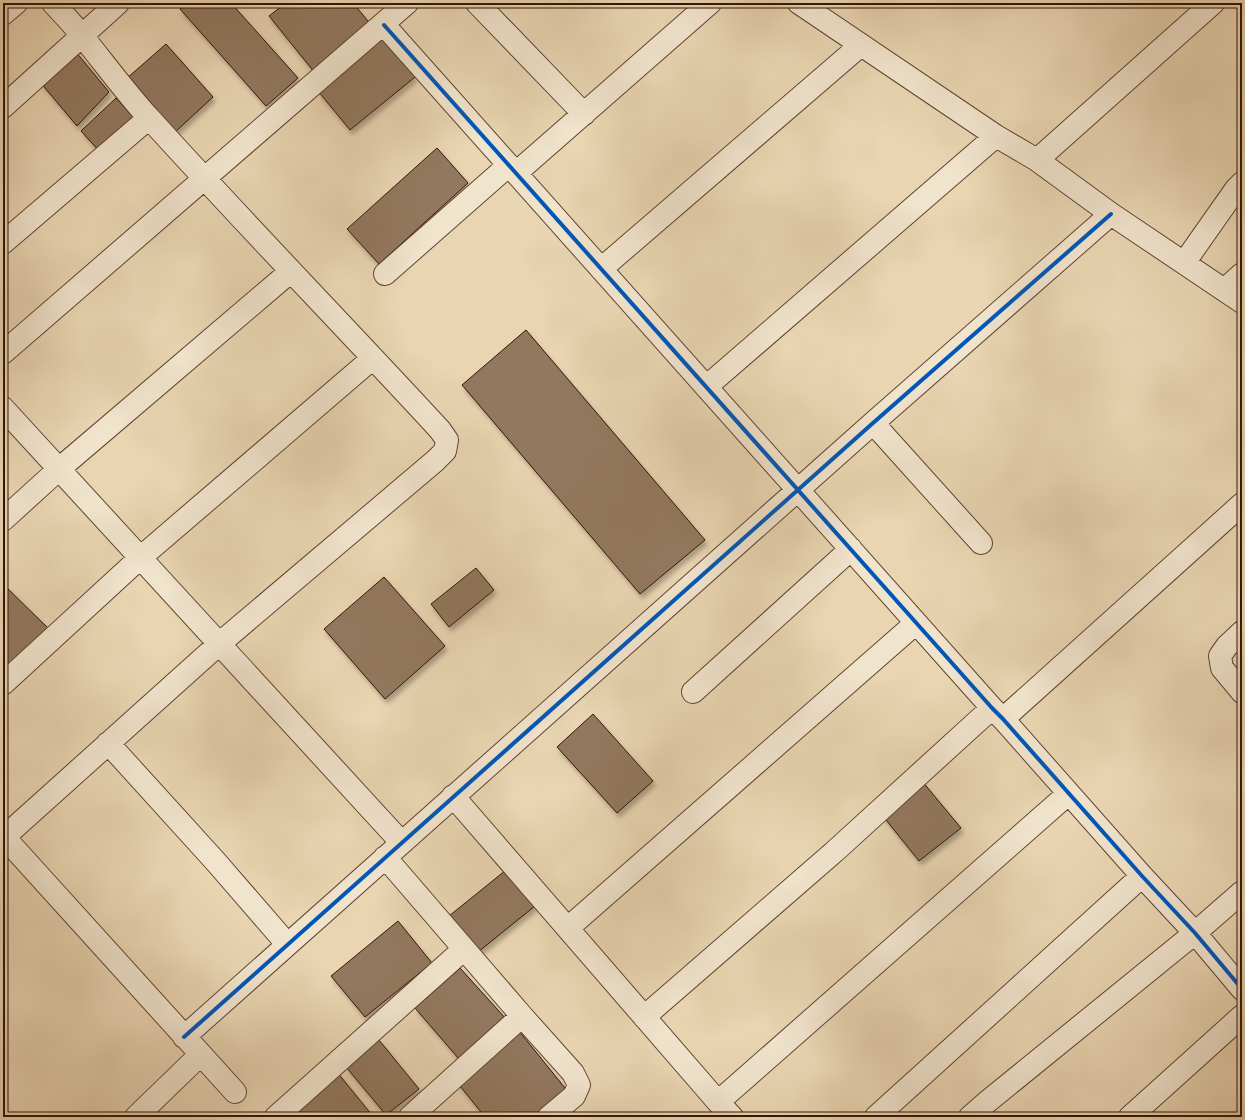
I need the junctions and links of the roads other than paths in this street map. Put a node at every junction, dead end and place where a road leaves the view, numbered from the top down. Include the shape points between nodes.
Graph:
1 (16, 3) edge
2 (53, 3) edge
3 (118, 3) edge
4 (407, 3) edge
5 (477, 3) edge
6 (710, 3) edge
7 (1213, 3) edge
8 (808, 5) edge
9 (3, 14) edge
10 (384, 25) junction
11 (83, 36) junction
12 (861, 45) junction
13 (3, 107) edge
14 (584, 114) junction
15 (149, 118) junction
16 (996, 136) junction
17 (1037, 160) junction
18 (513, 169) junction
19 (205, 178) junction
20 (1242, 183) edge
21 (1111, 214) junction
22 (3, 243) edge
23 (1184, 263) junction
24 (601, 269) junction
25 (290, 272) junction
26 (385, 274) dead end
27 (1242, 274) edge
28 (1224, 290) junction
29 (1242, 302) edge
30 (3, 353) edge
31 (374, 358) junction
32 (706, 387) junction
33 (3, 408) edge
34 (873, 423) junction
35 (59, 469) junction
36 (798, 490) junction
37 (1242, 504) edge
38 (3, 520) edge
39 (981, 543) dead end
40 (851, 549) junction
41 (140, 558) junction
42 (916, 623) junction
43 (1242, 632) edge
44 (219, 644) junction
45 (3, 684) edge
46 (693, 692) dead end
47 (1242, 692) edge
48 (997, 714) junction
49 (108, 743) junction
50 (1068, 794) junction
51 (453, 796) junction
52 (4, 838) edge
53 (401, 842) junction
54 (385, 856) junction
55 (1142, 876) junction
56 (1242, 892) edge
57 (568, 928) junction
58 (1195, 933) junction
59 (287, 944) junction
60 (464, 949) junction
61 (1242, 989) edge
62 (522, 1016) junction
63 (1242, 1016) edge
64 (644, 1017) junction
65 (184, 1036) junction
66 (200, 1055) junction
67 (235, 1092) dead end
68 (720, 1111) edge
69 (136, 1117) edge
70 (276, 1117) edge
71 (410, 1117) edge
72 (549, 1117) edge
73 (876, 1117) edge
74 (970, 1117) edge
75 (1130, 1117) edge

1 - 9 street
2 - 11 street
3 - 11 street
4 - 10 street
5 - 14 street
6 - 14 street
7 - 17 street
8 - 12 street
10 - 18 street
10 - 19 street
11 - 13 street
11 - 15 street
12 - 16 street
12 - 24 street
14 - 18 street
15 - 19 street
15 - 22 street
16 - 17 street
16 - 32 street
17 - 21 street
18 - 24 street
18 - 26 street
19 - 25 street
19 - 30 street
20 - 23 street
21 - 23 street
21 - 34 street
23 - 28 street
24 - 32 street
25 - 31 street
25 - 35 street
27 - 28 street
28 - 29 street
31 - 41 street
31 - 44 street via 440,430 447,440 445,451
32 - 36 street
33 - 35 street
34 - 36 street
34 - 39 street
35 - 38 street
35 - 41 street
36 - 40 street
36 - 51 street
37 - 48 street
40 - 42 street
40 - 46 street
41 - 44 street
41 - 45 street
42 - 48 street
42 - 57 street
43 - 47 street via 1220,656 1222,668
44 - 49 street
44 - 53 street
48 - 50 street
48 - 64 street
49 - 52 street
49 - 59 street
50 - 55 street
50 - 68 street
51 - 53 street
51 - 57 street
52 - 65 street
53 - 54 street
54 - 59 street
54 - 60 street
55 - 58 street
55 - 73 street
56 - 58 street
57 - 64 street
58 - 61 street
58 - 74 street
59 - 65 street
60 - 62 street
60 - 70 street
62 - 71 street
62 - 72 street via 573,1073 579,1085 574,1096
63 - 75 street
64 - 68 street
65 - 66 street
66 - 67 street
66 - 69 street

